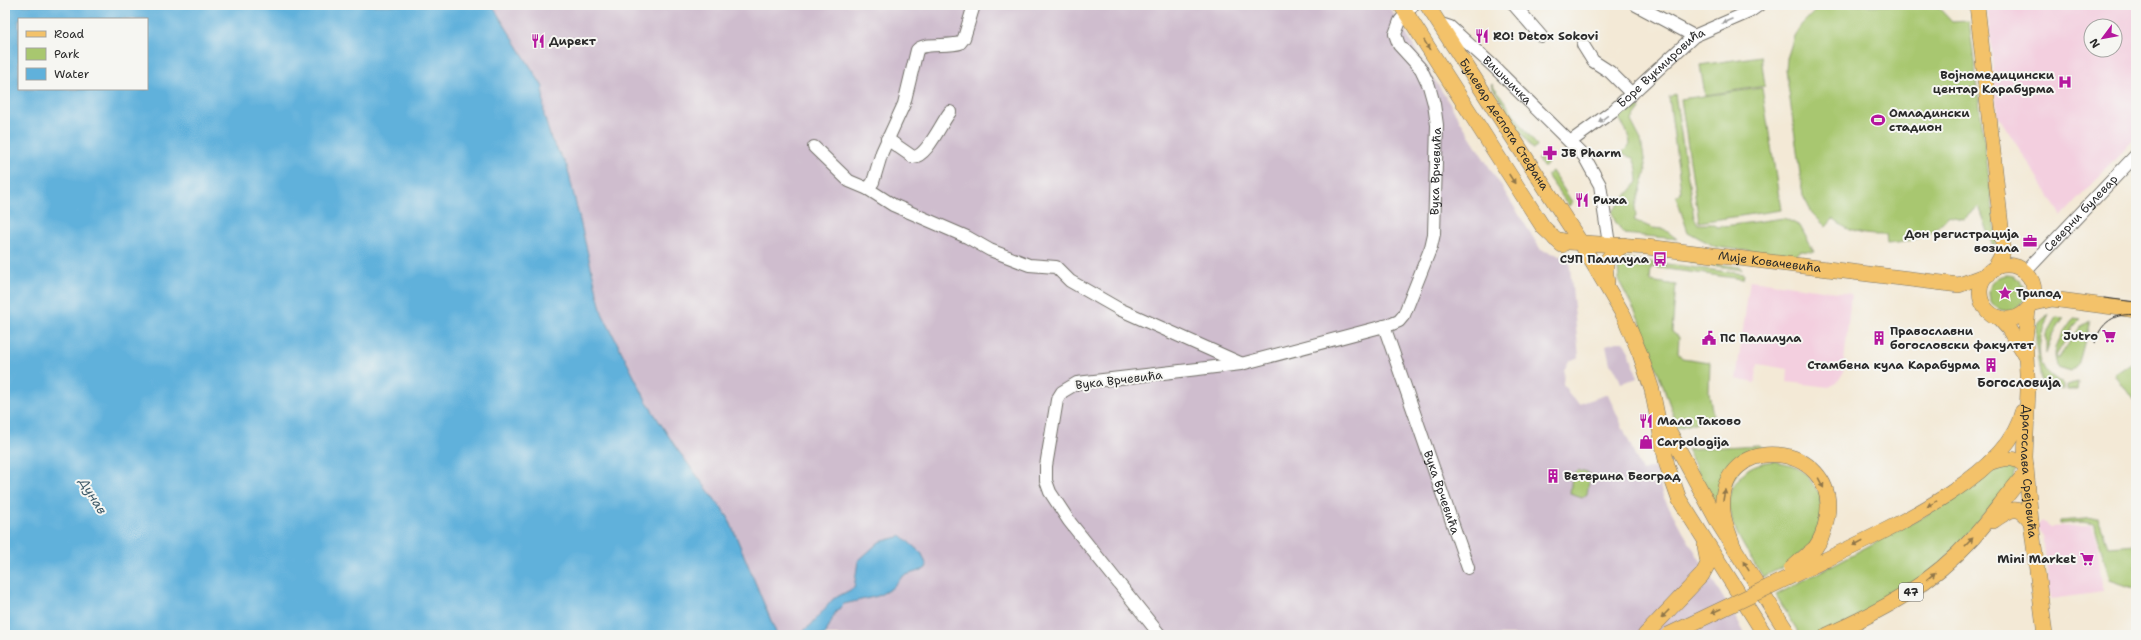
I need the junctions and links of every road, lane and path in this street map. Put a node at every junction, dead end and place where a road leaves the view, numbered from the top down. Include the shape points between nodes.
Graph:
1 (974, 5) edge
2 (1427, 5) edge
3 (1514, 5) edge
4 (1636, 5) edge
5 (1759, 5) edge
6 (1977, 5) edge
7 (1407, 7) edge
8 (1441, 27) junction
9 (1541, 36) dead end
10 (1694, 36) junction
11 (1583, 45) dead end
12 (1632, 94) junction
13 (950, 112) dead end
14 (887, 139) junction
15 (1570, 142) junction
16 (814, 147) dead end
17 (2136, 155) edge
18 (868, 189) junction
19 (1554, 239) junction
20 (1581, 243) junction
21 (1609, 244) junction
22 (1624, 245) junction
23 (2003, 250) junction
24 (1592, 262) junction
25 (2020, 269) junction
26 (1991, 272) junction
27 (1607, 285) junction
28 (1959, 285) junction
29 (2033, 286) junction
30 (2052, 299) junction
31 (1983, 302) junction
32 (2030, 307) junction
33 (2136, 310) edge
34 (1998, 317) junction
35 (1384, 326) junction
36 (2025, 355) junction
37 (1241, 364) junction
38 (1652, 390) junction
39 (2028, 396) junction
40 (1669, 431) junction
41 (2025, 442) junction
42 (1992, 460) junction
43 (2026, 470) junction
44 (2031, 522) junction
45 (1982, 527) junction
46 (1702, 538) junction
47 (1733, 546) junction
48 (1468, 568) dead end
49 (1751, 595) junction
50 (1160, 635) edge
51 (1645, 635) edge
52 (1668, 635) edge
53 (1765, 635) edge
54 (1777, 635) edge
55 (1789, 635) edge
56 (1827, 635) edge
57 (2045, 635) edge

1 - 14 street via 962,41 958,44 926,46 916,50 904,104
2 - 8 main road, Булевар деспота Стефана
3 - 9 street
4 - 10 street
5 -> 10 street, Боре Вукмировића via 1749,12
6 - 23 main road
7 -> 19 main road, Булевар деспота Стефана via 1538,218
7 - 35 street, Вука Врчевића via 1396,28 1396,39 1402,50 1421,70 1429,86 1437,125 1434,234 1427,259 1404,315 1395,323
8 - 15 street, Вишњичка via 1450,27 1492,64
8 - 20 main road, Булевар деспота Стефана
10 - 12 street, Боре Вукмировића
11 - 12 street via 1593,61 1608,70
12 -> 15 street, Боре Вукмировића via 1608,116
13 - 14 street via 940,124 928,147 918,157 913,157
14 - 18 street via 873,182
15 - 21 street via 1589,164 1600,185
16 - 18 street via 849,181
17 - 25 street, Северни булевар
18 - 37 street via 893,205 967,237 990,250 1029,265 1056,267 1070,281 1119,308
19 - 20 main road
19 - 24 main road, Булевар деспота Стефана via 1581,253
20 - 21 main road, Мије Ковачевића
20 - 24 main road, Булевар деспота Стефана
21 - 22 main road, Мије Ковачевића
22 - 27 main road via 1607,259
22 - 28 main road, Мије Ковачевића
23 - 25 main road
23 - 26 main road
24 - 27 main road, Булевар деспота Стефана
25 - 26 main road via 2004,266
25 - 29 main road
26 - 28 main road, Мије Ковачевића
26 - 31 main road via 1981,287
27 - 38 main road, Булевар деспота Стефана
28 - 31 main road, Мије Ковачевића
29 - 30 main road
29 - 32 main road via 2034,297
30 - 32 main road
30 - 33 main road
31 - 34 main road, Мије Ковачевића via 1989,311
32 - 34 main road via 2014,318
32 - 36 main road, Драгослава Срејовића
34 - 36 main road, Драгослава Срејовића
35 - 37 street, Вука Врчевића
35 - 48 street, Вука Врчевића
36 - 39 main road, Драгослава Срејовића
37 - 50 street, Вука Врчевића via 1077,383 1062,392 1055,405 1046,473 1050,492 1069,521
38 - 40 main road, Булевар деспота Стефана via 1663,411
38 - 46 main road, Булевар деспота Стефана via 1673,484
39 - 41 main road, Драгослава Срејовића
39 - 42 main road via 2017,430
40 - 47 main road via 1706,503
40 - 54 main road, Булевар деспота Стефана via 1680,477 1693,506
41 - 42 main road
41 - 43 main road, Драгослава Срејовића
42 - 43 main road via 2012,458 2022,463
42 -> 49 main road, bridge via 1965,483 1931,505
43 - 44 main road, Драгослава Срејовића
43 - 45 main road, 47
44 - 45 main road via 2023,513 2007,510
44 - 57 main road, Драгослава Срејовића
56 -> 45 main road, 47 via 1863,620 1916,588 1954,556
46 -> 51 main road via 1708,564 1702,575
46 - 53 main road, Булевар деспота Стефана
47 -> 49 main road, bridge via 1723,512 1728,482 1735,470 1747,460 1765,454 1774,453 1803,462 1817,476 1828,501 1822,536 1815,548 1801,562
55 -> 47 main road
49 -> 52 main road, bridge

